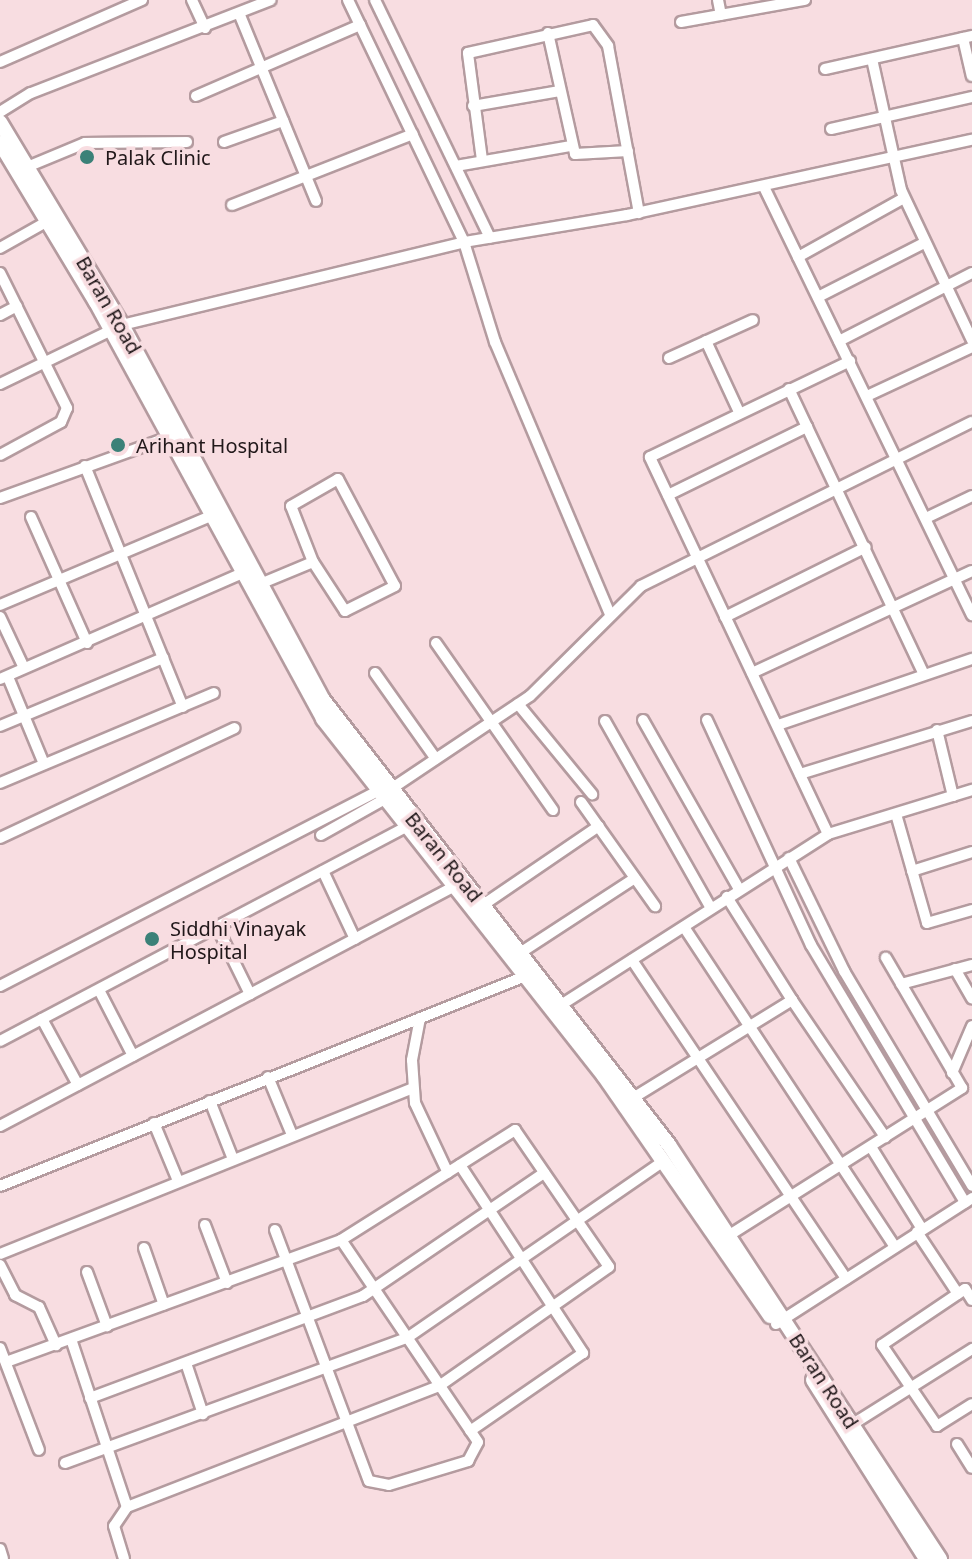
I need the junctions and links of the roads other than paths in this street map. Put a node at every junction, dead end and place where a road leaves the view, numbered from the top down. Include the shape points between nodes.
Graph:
1 (142, 0) edge
2 (192, 0) edge
3 (271, 0) edge
4 (348, 0) edge
5 (375, 0) edge
6 (718, 0) edge
7 (805, 0) edge
8 (239, 13) junction
9 (721, 15) junction
10 (681, 22) dead end
11 (360, 25) junction
12 (205, 28) junction
13 (548, 33) junction
14 (967, 37) edge
15 (872, 59) junction
16 (0, 62) edge
17 (261, 67) junction
18 (825, 69) dead end
19 (972, 76) edge
20 (560, 91) junction
21 (196, 96) dead end
22 (972, 97) edge
23 (473, 106) junction
24 (0, 112) edge
25 (884, 117) junction
26 (283, 121) junction
27 (0, 122) edge
28 (831, 129) dead end
29 (413, 134) junction
30 (972, 140) edge
31 (187, 142) dead end
32 (224, 142) dead end
33 (0, 143) edge
34 (571, 146) junction
35 (628, 151) junction
36 (482, 160) junction
37 (893, 160) junction
38 (456, 166) junction
39 (27, 167) junction
40 (306, 179) junction
41 (764, 187) junction
42 (904, 198) junction
43 (316, 201) dead end
44 (232, 205) dead end
45 (639, 213) junction
46 (48, 221) junction
47 (490, 238) junction
48 (464, 242) junction
49 (924, 243) junction
50 (0, 248) edge
51 (798, 257) junction
52 (0, 273) edge
53 (972, 273) edge
54 (946, 287) junction
55 (818, 297) junction
56 (17, 306) junction
57 (0, 315) edge
58 (753, 320) dead end
59 (116, 326) junction
60 (972, 340) edge
61 (706, 341) junction
62 (839, 341) junction
63 (972, 347) edge
64 (45, 358) junction
65 (669, 358) dead end
66 (850, 361) junction
67 (0, 384) edge
68 (789, 389) junction
69 (867, 396) junction
70 (739, 412) junction
71 (972, 422) edge
72 (807, 427) junction
73 (169, 437) junction
74 (0, 455) edge
75 (898, 458) junction
76 (85, 466) junction
77 (837, 489) junction
78 (668, 495) junction
79 (972, 496) edge
80 (0, 498) edge
81 (213, 515) junction
82 (31, 517) dead end
83 (926, 518) junction
84 (866, 547) junction
85 (120, 555) junction
86 (697, 556) junction
87 (313, 562) junction
88 (972, 571) edge
89 (243, 573) junction
90 (955, 579) junction
91 (57, 581) junction
92 (260, 584) junction
93 (0, 605) edge
94 (895, 608) junction
95 (610, 614) junction
96 (146, 615) junction
97 (972, 615) edge
98 (0, 617) edge
99 (725, 617) junction
100 (87, 643) junction
101 (436, 643) dead end
102 (163, 658) junction
103 (972, 659) edge
104 (24, 668) junction
105 (375, 673) dead end
106 (752, 673) junction
107 (923, 673) junction
108 (4, 678) edge
109 (214, 693) dead end
110 (518, 704) junction
111 (183, 707) junction
112 (24, 715) junction
113 (643, 720) dead end
114 (707, 720) dead end
115 (605, 721) dead end
116 (972, 721) edge
117 (488, 724) junction
118 (778, 725) junction
119 (0, 726) edge
120 (235, 728) dead end
121 (937, 730) junction
122 (436, 759) junction
123 (44, 764) junction
124 (800, 774) junction
125 (0, 783) edge
126 (972, 790) edge
127 (383, 794) junction
128 (592, 794) dead end
129 (953, 796) junction
130 (581, 802) dead end
131 (553, 810) dead end
132 (896, 814) junction
133 (599, 826) junction
134 (406, 827) junction
135 (828, 834) junction
136 (321, 835) dead end
137 (0, 838) edge
138 (972, 852) edge
139 (789, 858) junction
140 (774, 867) junction
141 (323, 871) junction
142 (912, 871) junction
143 (635, 878) junction
144 (453, 887) junction
145 (739, 889) junction
146 (727, 897) junction
147 (483, 905) junction
148 (655, 906) dead end
149 (711, 908) junction
150 (972, 910) edge
151 (217, 927) junction
152 (684, 927) junction
153 (355, 939) junction
154 (520, 953) junction
155 (886, 958) dead end
156 (632, 960) junction
157 (972, 965) edge
158 (955, 969) junction
159 (523, 977) junction
160 (901, 984) junction
161 (0, 986) edge
162 (99, 990) junction
163 (250, 994) junction
164 (972, 999) edge
165 (792, 1000) junction
166 (561, 1005) junction
167 (420, 1018) junction
168 (42, 1019) junction
169 (751, 1023) junction
170 (972, 1026) edge
171 (0, 1041) edge
172 (133, 1056) junction
173 (698, 1056) junction
174 (952, 1073) junction
175 (268, 1077) junction
176 (78, 1085) junction
177 (412, 1088) junction
178 (633, 1098) junction
179 (210, 1101) junction
180 (924, 1111) junction
181 (914, 1118) junction
182 (154, 1123) junction
183 (0, 1126) edge
184 (292, 1135) junction
185 (885, 1137) junction
186 (871, 1147) junction
187 (233, 1159) junction
188 (664, 1161) junction
189 (844, 1164) junction
190 (460, 1165) junction
191 (448, 1173) junction
192 (544, 1173) junction
193 (178, 1181) junction
194 (0, 1186) edge
195 (972, 1186) edge
196 (790, 1199) junction
197 (968, 1200) edge
198 (487, 1211) junction
199 (575, 1220) junction
200 (205, 1225) dead end
201 (275, 1230) dead end
202 (920, 1231) junction
203 (728, 1236) junction
204 (341, 1240) junction
205 (895, 1247) junction
206 (144, 1248) dead end
207 (0, 1254) edge
208 (519, 1258) junction
209 (286, 1261) junction
210 (0, 1265) edge
211 (87, 1272) dead end
212 (846, 1279) junction
213 (227, 1283) junction
214 (376, 1289) junction
215 (958, 1294) junction
216 (972, 1300) edge
217 (164, 1305) junction
218 (552, 1307) junction
219 (306, 1319) junction
220 (780, 1322) junction
221 (107, 1326) junction
222 (407, 1338) junction
223 (71, 1339) junction
224 (56, 1345) junction
225 (0, 1348) edge
226 (972, 1349) edge
227 (6, 1362) junction
228 (186, 1363) junction
229 (325, 1372) junction
230 (439, 1386) junction
231 (910, 1387) junction
232 (90, 1398) junction
233 (972, 1404) edge
234 (203, 1414) junction
235 (853, 1424) junction
236 (346, 1427) junction
237 (470, 1431) junction
238 (957, 1444) dead end
239 (107, 1448) junction
240 (39, 1450) dead end
241 (65, 1463) dead end
242 (972, 1468) edge
243 (127, 1507) junction
244 (0, 1549) edge
245 (3, 1559) edge
246 (124, 1559) edge
247 (926, 1559) edge
248 (940, 1559) edge

1 - 16 street
2 - 12 street
3 - 8 street
4 - 11 street
5 - 38 street
6 - 9 street
7 - 9 street
8 - 12 street
8 - 17 street
9 - 10 street
11 - 17 street
11 - 29 street
12 - 24 street via 31,93
13 - 20 street
13 - 23 street via 468,53
13 - 35 street via 588,25 603,31
14 - 15 street
14 - 19 street
15 - 18 street
15 - 25 street
17 - 21 street
17 - 26 street
20 - 23 street
20 - 34 street
22 - 25 street
23 - 36 street
25 - 28 street
25 - 37 street
26 - 32 street
26 - 40 street
27 - 39 main road, Baran Road
29 - 40 street
29 - 48 street
30 - 37 street
31 - 39 street via 85,143
33 - 46 main road, Baran Road
34 - 35 street via 585,158
34 - 36 street
35 - 45 street
36 - 38 street
37 - 41 street
37 - 42 street
38 - 47 street
39 - 59 main road, Baran Road
40 - 43 street
40 - 44 street
41 - 45 street
41 - 51 street
42 - 49 street
42 - 51 street
45 - 47 street
46 - 50 street
46 - 59 main road, Baran Road
47 - 48 street
48 - 59 street
48 - 95 street via 495,342
49 - 54 street
49 - 55 street
51 - 55 street
52 - 56 street
53 - 54 street
54 - 60 street
54 - 62 street
55 - 62 street
56 - 57 street
56 - 64 street
58 - 61 street
59 - 64 street
59 - 73 main road, Baran Road
59 - 92 main road, Baran Road
61 - 65 street
61 - 70 street
62 - 66 street
63 - 69 street
64 - 67 street
64 - 74 street via 66,416
66 - 68 street
66 - 69 street
68 - 70 street
68 - 72 street
69 - 75 street
70 - 78 street via 650,457
71 - 75 street
72 - 77 street
72 - 78 street
73 - 76 street
73 - 81 main road, Baran Road
75 - 77 street
75 - 83 street
76 - 80 street
76 - 85 street
77 - 84 street
77 - 86 street
78 - 86 street
79 - 83 street
81 - 85 street
81 - 89 main road, Baran Road
82 - 91 street
83 - 90 street
84 - 94 street
84 - 99 street
85 - 91 street
85 - 96 street
86 - 95 street via 641,586
86 - 99 street
87 - 87 street via 291,506 338,479 395,586 345,611
87 - 92 street
88 - 90 street
89 - 96 street
89 - 127 main road, Baran Road via 305,691
90 - 94 street
90 - 97 street
91 - 93 street
91 - 100 street
92 - 127 main road, Baran Road
94 - 106 street
94 - 107 street
95 - 110 street
96 - 100 street
96 - 102 street
98 - 104 street
99 - 106 street
100 - 104 street
101 - 117 street
102 - 111 street
102 - 112 street
103 - 107 street
104 - 108 street
105 - 122 street
106 - 118 street
107 - 118 street
108 - 112 street
109 - 111 street
110 - 117 street
110 - 128 street
111 - 123 street
112 - 119 street
112 - 123 street
113 - 145 street
114 - 140 street
115 - 149 street
116 - 121 street
117 - 122 street
117 - 131 street
118 - 124 street
120 - 137 street
121 - 124 street
121 - 129 street
122 - 127 street
123 - 125 street
124 - 135 street
126 - 129 street
127 - 134 main road, Baran Road
127 - 136 street
127 - 147 main road, Baran Road
127 - 161 street
129 - 132 street
130 - 133 street
132 - 135 street
132 - 142 street
133 - 143 street
133 - 147 street
134 - 141 street
134 - 144 main road, Baran Road
135 - 139 street
138 - 142 street
139 - 140 street
139 - 180 street
140 - 145 street
140 - 181 street via 811,945
141 - 151 street
141 - 153 street
142 - 150 street via 927,923
143 - 148 street
143 - 154 street
144 - 153 street
144 - 159 main road, Baran Road
145 - 146 street
146 - 149 street
146 - 165 street
147 - 154 main road, Baran Road
149 - 152 street
151 - 162 street
151 - 163 street
152 - 156 street
152 - 169 street
153 - 163 street
154 - 166 main road, Baran Road
155 - 160 street
156 - 166 street
156 - 173 street
157 - 158 street
158 - 160 street
158 - 164 street
159 - 167 street
159 - 188 main road, Baran Road
160 - 174 street
162 - 168 street
162 - 172 street
163 - 172 street
165 - 169 street
165 - 185 street
166 - 178 main road, Baran Road
167 - 175 street
167 - 177 street
168 - 171 street
168 - 176 street
169 - 173 street
169 - 189 street
170 - 174 street
172 - 176 street
173 - 178 street
173 - 196 street
174 - 180 street via 962,1088
175 - 179 street
175 - 184 street
176 - 183 street
177 - 184 street
177 - 191 street
178 - 203 main road, Baran Road
179 - 182 street
179 - 187 street
180 - 181 street
180 - 195 street
181 - 185 street
181 - 197 street
182 - 193 street
182 - 194 street
184 - 187 street
185 - 186 street
186 - 189 street
186 - 202 street
187 - 193 street
188 - 199 street
188 - 220 main road, Baran Road
189 - 196 street
189 - 205 street
190 - 191 street
190 - 192 street via 515,1130
190 - 198 street
191 - 204 street
192 - 198 street
192 - 199 street
193 - 207 street
196 - 203 street
196 - 212 street
197 - 202 street
198 - 208 street
198 - 214 street
199 - 208 street
199 - 218 street via 609,1267
200 - 213 street
201 - 209 street
202 - 205 street
202 - 215 street
203 - 220 main road, Baran Road
204 - 209 street
204 - 214 street
205 - 212 street
206 - 217 street
208 - 218 street
208 - 222 street
209 - 213 street
209 - 219 street
210 - 224 street via 15,1295 39,1307
211 - 221 street
212 - 220 street
213 - 217 street
214 - 219 street
214 - 222 street
215 - 216 street via 965,1289
215 - 231 street via 882,1345
217 - 221 street
218 - 230 street
218 - 237 street via 583,1353
219 - 228 street
219 - 229 street
220 - 235 main road, Baran Road
220 - 247 main road, Baran Road
221 - 223 street
222 - 229 street
222 - 230 street
223 - 224 street
223 - 232 street
224 - 227 street
225 - 227 street
226 - 231 street
227 - 240 street
228 - 232 street
228 - 234 street
229 - 234 street
229 - 236 street
230 - 236 street
230 - 237 street
231 - 233 street via 937,1426
231 - 235 street
232 - 239 street
234 - 239 street
235 - 248 main road, Baran Road
236 - 237 street via 362,1473 378,1486 468,1461 479,1450
236 - 243 street
238 - 242 street
239 - 241 street
239 - 243 street
243 - 246 street via 115,1520
244 - 245 street

